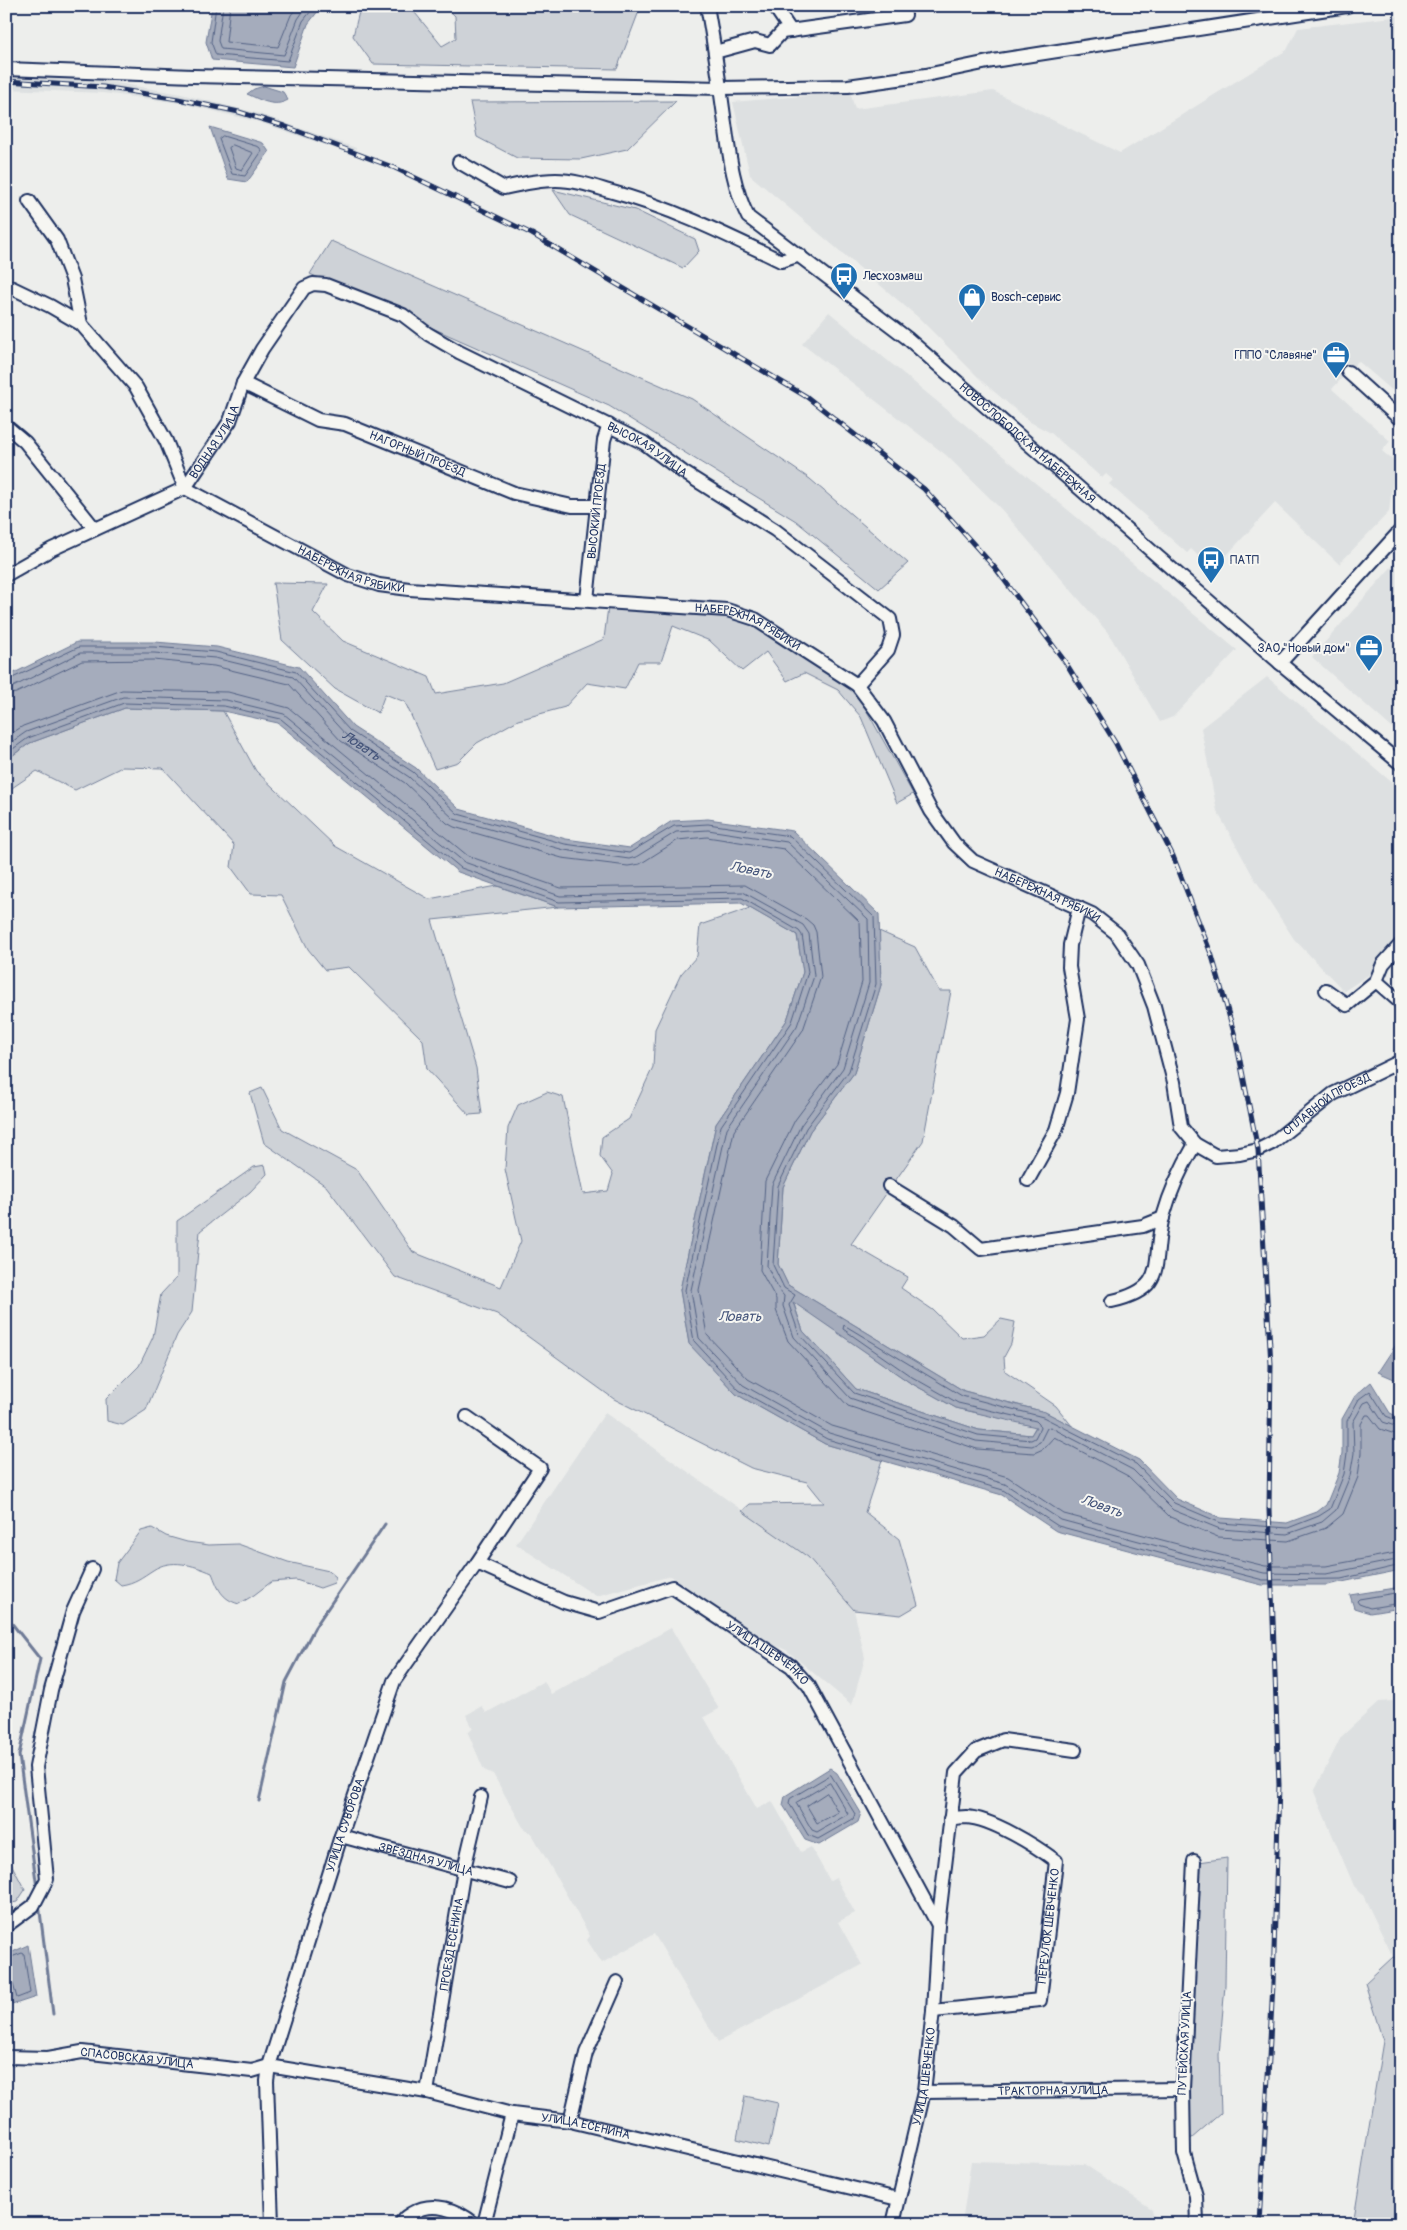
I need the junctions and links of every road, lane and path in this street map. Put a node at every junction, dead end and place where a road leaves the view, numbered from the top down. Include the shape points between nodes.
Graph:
1 (707, 6) edge
2 (774, 6) edge
3 (1346, 6) edge
4 (905, 15) dead end
5 (791, 30) junction
6 (716, 52) junction
7 (6, 69) edge
8 (720, 88) junction
9 (459, 162) dead end
10 (29, 202) dead end
11 (800, 255) junction
12 (313, 284) joint
13 (6, 285) edge
14 (81, 324) junction
15 (1348, 372) dead end
16 (243, 383) junction
17 (1401, 420) edge
18 (610, 425) junction
19 (6, 426) edge
20 (185, 488) junction
21 (597, 506) junction
22 (95, 529) junction
23 (1401, 530) edge
24 (6, 575) edge
25 (588, 600) junction
26 (1280, 663) junction
27 (857, 685) junction
28 (1401, 764) edge
29 (1079, 908) junction
30 (1401, 944) edge
31 (1376, 981) junction
32 (1326, 990) dead end
33 (1401, 1003) edge
34 (1401, 1061) edge
35 (1195, 1144) junction
36 (1254, 1151) joint
37 (1028, 1180) dead end
38 (889, 1186) dead end
39 (1163, 1218) junction
40 (1112, 1301) dead end
41 (467, 1416) dead end
42 (477, 1563) junction
43 (92, 1569) dead end
44 (1075, 1750) dead end
45 (481, 1797) dead end
46 (950, 1819) junction
47 (340, 1836) junction
48 (1194, 1861) dead end
49 (464, 1869) junction
50 (510, 1882) dead end
51 (938, 1925) junction
52 (6, 1926) edge
53 (618, 1982) dead end
54 (933, 2011) junction
55 (6, 2057) edge
56 (269, 2066) junction
57 (1183, 2089) junction
58 (427, 2092) junction
59 (924, 2092) junction
60 (512, 2114) junction
61 (570, 2121) junction
62 (898, 2199) junction
63 (272, 2224) edge
64 (401, 2224) edge
65 (475, 2224) edge
66 (484, 2224) edge
67 (893, 2224) edge
68 (1197, 2224) edge

1 - 6 street, НОВОСЛОБОДСКАЯ НАБЕРЕЖНАЯ
2 - 5 street
3 - 8 street via 848,86
4 - 5 street
5 - 6 street via 782,32 770,45 755,41
6 - 8 street, НОВОСЛОБОДСКАЯ НАБЕРЕЖНАЯ
7 - 8 street
8 - 11 street, НОВОСЛОБОДСКАЯ НАБЕРЕЖНАЯ via 738,197 748,217
9 - 11 street via 504,188 531,181 558,180 586,185 656,204 781,261
10 - 14 street, ВОДНАЯ УЛИЦА via 57,240 72,279
11 - 26 street, НОВОСЛОБОДСКАЯ НАБЕРЕЖНАЯ via 907,338
12 - 16 street, ВОДНАЯ УЛИЦА via 304,288
12 - 18 street, ВЫСОКАЯ УЛИЦА via 326,285 403,315 459,352
13 - 14 street, ВОДНАЯ УЛИЦА
14 - 20 street, ВОДНАЯ УЛИЦА via 136,387 166,441
15 - 17 street
16 - 20 street, ВОДНАЯ УЛИЦА via 230,421
16 - 21 street, НАГОРНЫЙ ПРОЕЗД via 318,420 345,424 514,493 572,506
18 - 21 street, ВЫСОКИЙ ПРОЕЗД via 604,440
18 - 27 street, ВЫСОКАЯ УЛИЦА via 644,443 683,472 775,530 890,619 893,634 888,650
19 - 22 street via 25,442
20 - 22 street
20 - 25 street, НАБЕРЕЖНАЯ РЯБИКИ via 364,581 409,589
21 - 25 street, ВЫСОКИЙ ПРОЕЗД
22 - 24 street
23 - 26 street
25 - 27 street, НАБЕРЕЖНАЯ РЯБИКИ via 741,613
26 - 28 street, НОВОСЛОБОДСКАЯ НАБЕРЕЖНАЯ
27 - 29 street, НАБЕРЕЖНАЯ РЯБИКИ via 884,722 930,811 954,843 973,861
29 - 35 street, НАБЕРЕЖНАЯ РЯБИКИ via 1116,933 1138,965 1154,1006 1182,1127
29 - 37 street via 1070,945 1069,967 1078,1019 1067,1093 1056,1130
30 - 31 street via 1383,964
31 - 32 street via 1347,1005
31 - 33 street
34 - 36 street, СПЛАВНОЙ ПРОЕЗД via 1333,1094 1272,1143
35 - 36 street, НАБЕРЕЖНАЯ РЯБИКИ via 1216,1156
35 - 39 street via 1184,1163
38 - 39 street via 954,1226 981,1249 1143,1226
39 - 40 street via 1155,1273 1144,1290 1132,1297
41 - 42 street, УЛИЦА СУВОРОВА via 540,1468
42 - 47 street, УЛИЦА СУВОРОВА via 394,1681
42 - 51 street, УЛИЦА ШЕВЧЕНКО via 564,1602 598,1612 672,1586 791,1666 809,1686
43 - 52 street via 73,1611 51,1690 36,1767 46,1879 33,1906
44 - 46 street, УЛИЦА ШЕВЧЕНКО via 1003,1740 976,1751 956,1773
45 - 49 street, ПРОЕЗД ЕСЕНИНА
46 - 51 street, УЛИЦА ШЕВЧЕНКО
46 - 54 street, ПЕРЕУЛОК ШЕВЧЕНКО via 966,1817 986,1821 1056,1861 1040,2000
47 - 49 street, ЗВЁЗДНАЯ УЛИЦА
47 - 56 street, УЛИЦА СУВОРОВА
48 - 57 street, ПУТЕЙСКАЯ УЛИЦА
49 - 50 street, ЗВЁЗДНАЯ УЛИЦА
49 - 58 street, ПРОЕЗД ЕСЕНИНА
51 - 54 street, УЛИЦА ШЕВЧЕНКО
53 - 61 street via 586,2053
54 - 59 street, УЛИЦА ШЕВЧЕНКО
55 - 56 street, СПАСОВСКАЯ УЛИЦА via 48,2058 82,2052 252,2071
56 - 58 street, УЛИЦА ЕСЕНИНА
56 - 63 street, УЛИЦА СУВОРОВА
57 - 59 street, ТРАКТОРНАЯ УЛИЦА
57 - 68 street, ПУТЕЙСКАЯ УЛИЦА via 1184,2153 1196,2196
58 - 60 street, УЛИЦА ЕСЕНИНА
59 - 62 street, УЛИЦА ШЕВЧЕНКО
60 - 61 street, УЛИЦА ЕСЕНИНА
60 - 66 street
61 - 62 street, УЛИЦА ЕСЕНИНА
62 - 67 street, УЛИЦА ШЕВЧЕНКО
64 - 65 street via 420,2208 441,2207 462,2214

